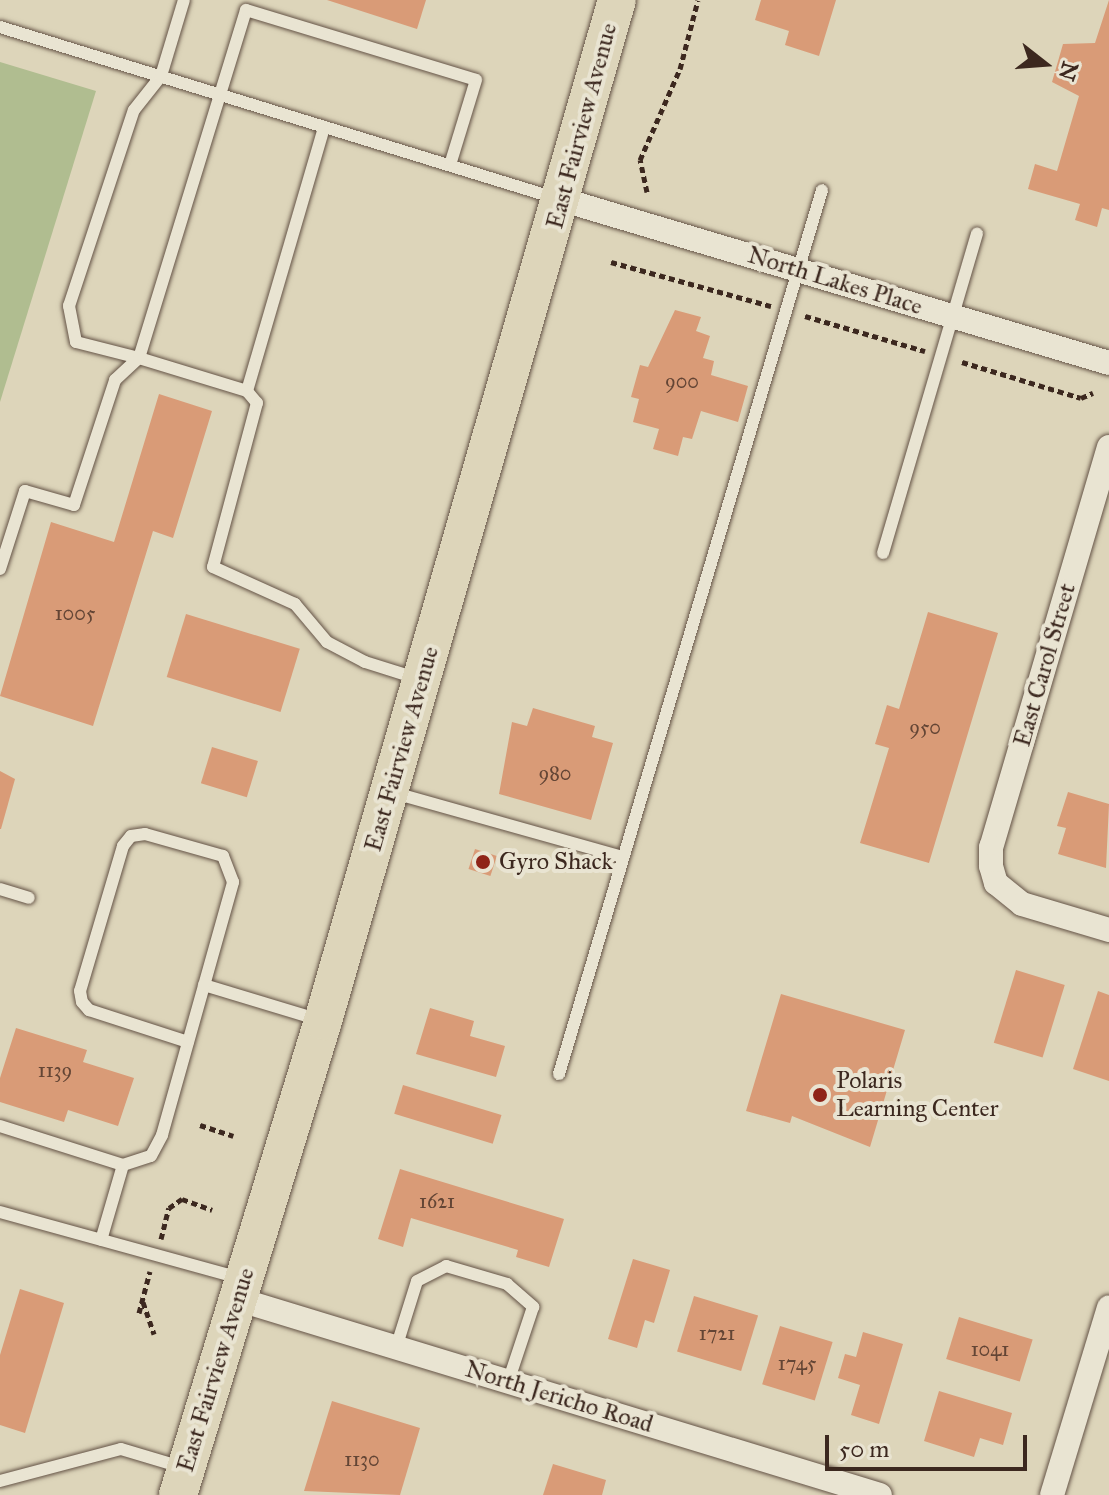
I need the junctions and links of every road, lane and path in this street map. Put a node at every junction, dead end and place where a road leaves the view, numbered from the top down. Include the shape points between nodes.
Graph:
1 (184, 0) edge
2 (617, 0) edge
3 (698, 0) edge
4 (0, 27) edge
5 (161, 76) junction
6 (221, 94) junction
7 (324, 127) junction
8 (450, 165) junction
9 (822, 190) dead end
10 (647, 192) dead end
11 (560, 199) junction
12 (977, 234) dead end
13 (611, 262) dead end
14 (798, 270) junction
15 (776, 307) dead end
16 (805, 316) dead end
17 (952, 316) junction
18 (930, 352) dead end
19 (139, 358) junction
20 (962, 362) dead end
21 (1109, 363) edge
22 (247, 391) junction
23 (1093, 393) dead end
24 (1109, 447) edge
25 (883, 553) dead end
26 (0, 569) edge
27 (422, 680) junction
28 (389, 791) junction
29 (623, 857) junction
30 (0, 889) edge
31 (29, 898) dead end
32 (1109, 930) edge
33 (204, 985) junction
34 (323, 1021) junction
35 (188, 1042) junction
36 (559, 1074) dead end
37 (200, 1125) dead end
38 (0, 1126) edge
39 (233, 1136) dead end
40 (123, 1165) junction
41 (212, 1210) dead end
42 (0, 1212) edge
43 (101, 1240) junction
44 (160, 1243) dead end
45 (151, 1268) dead end
46 (240, 1289) junction
47 (143, 1301) junction
48 (1109, 1307) edge
49 (139, 1313) dead end
50 (154, 1334) dead end
51 (396, 1348) junction
52 (508, 1382) junction
53 (0, 1481) edge
54 (182, 1482) edge
55 (880, 1495) edge
56 (1052, 1495) edge

1 - 5 lane
2 - 11 main road, East Fairview Avenue
3 - 10 path via 680,69 640,160
4 - 5 lane
5 - 6 lane
5 - 19 lane via 134,110 69,306 76,342
6 - 7 lane
6 - 8 lane via 246,10 476,80
6 - 19 lane
7 - 8 lane
7 - 22 lane
8 - 11 lane
9 - 14 lane
11 - 14 street, North Lakes Place
11 - 27 main road, East Fairview Avenue
12 - 17 lane
13 - 15 path
14 - 17 street, North Lakes Place
14 - 29 lane
16 - 18 path
17 - 21 street, North Lakes Place
17 - 25 lane
19 - 22 lane
19 - 26 lane via 115,380 74,505 25,491
20 - 23 path via 1081,398
22 - 27 lane via 257,403 213,567 295,604 327,642 365,662
24 - 32 street, East Carol Street via 991,847 996,883 1022,904
27 - 28 main road, East Fairview Avenue
28 - 29 lane
28 - 34 main road, East Fairview Avenue
29 - 36 lane
30 - 31 lane
33 - 34 lane
33 - 35 lane
33 - 35 lane via 233,882 231,866 223,856 145,834 131,836 123,846 88,962 82,1002 89,1010
34 - 46 main road, East Fairview Avenue
35 - 40 lane via 151,1156
37 - 39 path
38 - 40 lane
40 - 43 lane
41 - 44 path via 182,1199 169,1208
42 - 43 lane
43 - 46 lane
45 - 47 path
46 - 51 street, North Jericho Road
46 - 54 main road, East Fairview Avenue
47 - 49 path
47 - 50 path
48 - 56 street
51 - 52 street, North Jericho Road
51 - 52 lane via 417,1281 446,1266 507,1284 533,1307
52 - 55 street, North Jericho Road
53 - 54 lane via 121,1449

